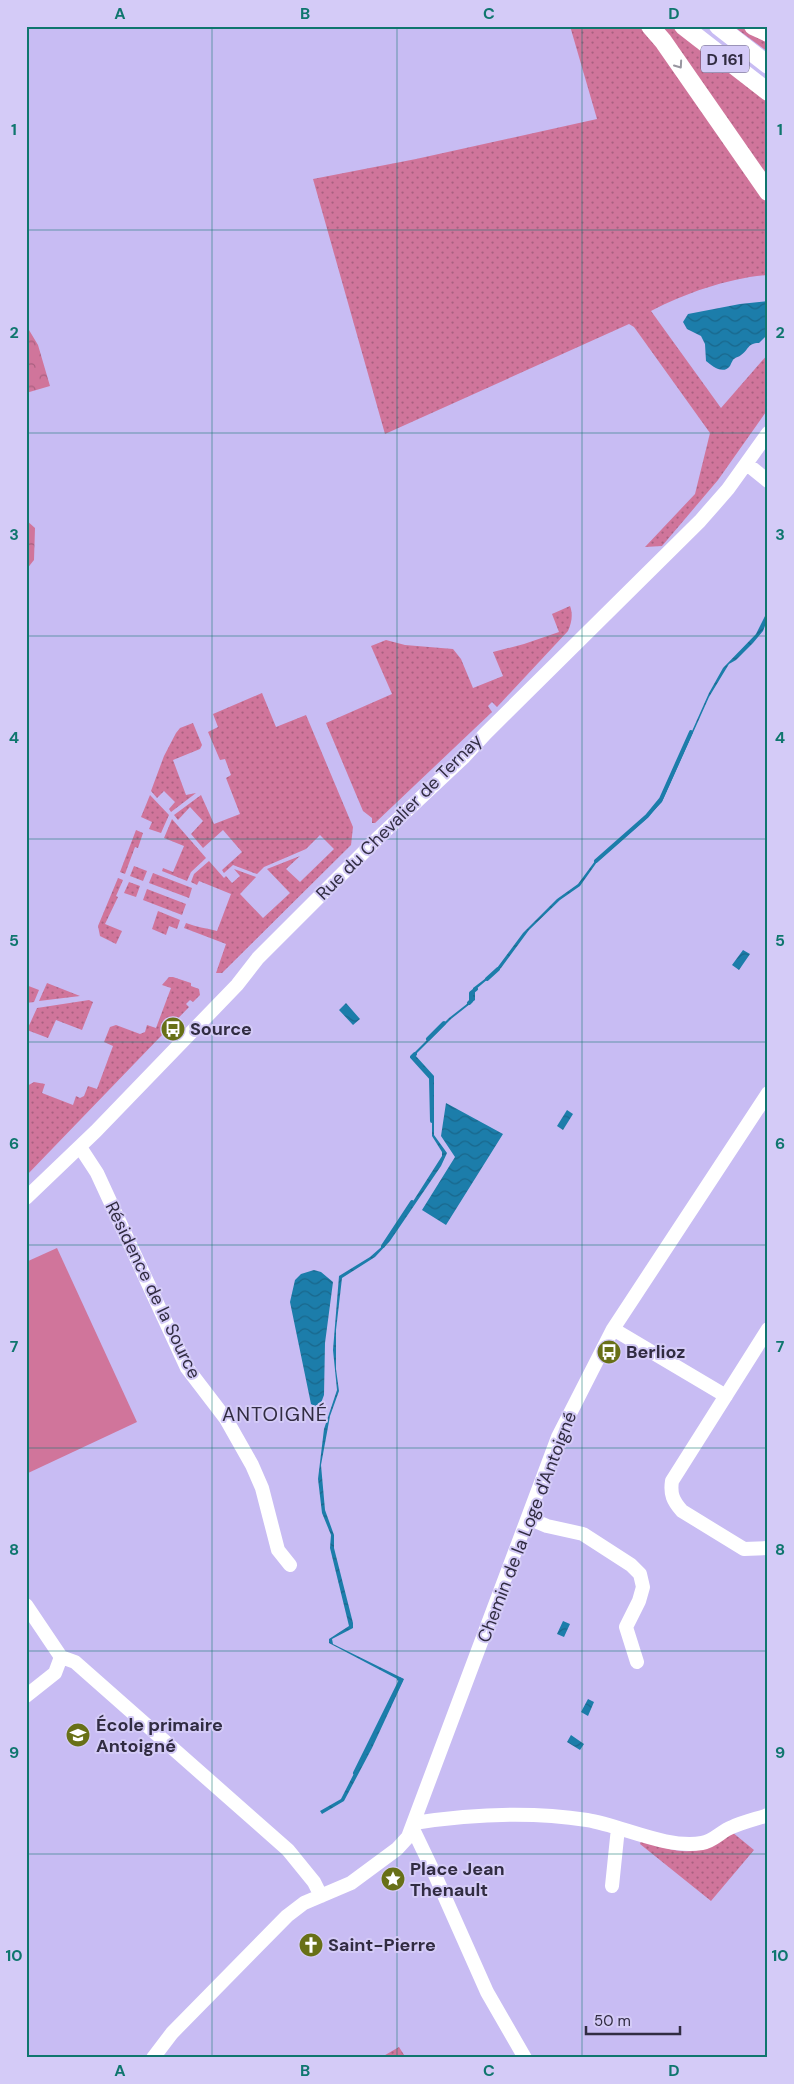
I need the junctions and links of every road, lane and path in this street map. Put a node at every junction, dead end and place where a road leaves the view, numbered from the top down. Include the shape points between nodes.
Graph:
1 (650, 26) edge
2 (683, 26) edge
3 (718, 26) edge
4 (753, 26) edge
5 (768, 33) edge
6 (768, 65) edge
7 (768, 92) edge
8 (768, 192) edge
9 (768, 433) edge
10 (747, 464) junction
11 (768, 481) edge
12 (768, 1093) edge
13 (80, 1147) junction
14 (26, 1198) edge
15 (613, 1329) junction
16 (768, 1329) edge
17 (726, 1396) junction
18 (528, 1518) junction
19 (768, 1548) edge
20 (290, 1565) dead end
21 (26, 1605) edge
22 (61, 1657) junction
23 (637, 1662) dead end
24 (26, 1696) edge
25 (768, 1815) edge
26 (413, 1825) junction
27 (618, 1828) junction
28 (612, 1886) dead end
29 (321, 1896) junction
30 (153, 2058) edge
31 (524, 2058) edge

1 -> 8 main road
2 - 7 main road, D 161
3 - 6 main road, D 161
4 - 5 main road
9 - 10 street, Rue du Chevalier de Ternay
10 - 11 street
10 - 13 street, Rue du Chevalier de Ternay via 669,554 463,758 369,846
12 - 15 street, Chemin de la Loge d'Antoigné
13 - 14 street, Rue du Chevalier de Ternay
13 - 20 street, Résidence de la Source via 97,1173 187,1368 226,1419 252,1465 262,1488 278,1550
15 - 17 street
15 - 18 street, Chemin de la Loge d'Antoigné via 558,1437
16 - 17 street
17 - 19 street via 672,1481 670,1492 682,1511 744,1548
18 - 23 street via 583,1534 632,1564 640,1574 643,1587 626,1627
18 - 26 street, Chemin de la Loge d'Antoigné
21 - 22 street
22 - 24 street via 55,1673
22 - 29 street via 75,1662 288,1850
25 - 27 street via 730,1828 703,1843 675,1842
26 - 27 street via 484,1815 519,1814 590,1820
26 - 29 street, Chemin de la Loge d'Antoigné via 404,1842 375,1865 351,1883
26 - 31 street via 486,1992
27 - 28 street
29 - 30 street, Chemin de la Loge d'Antoigné via 304,1903 265,1937 172,2033

